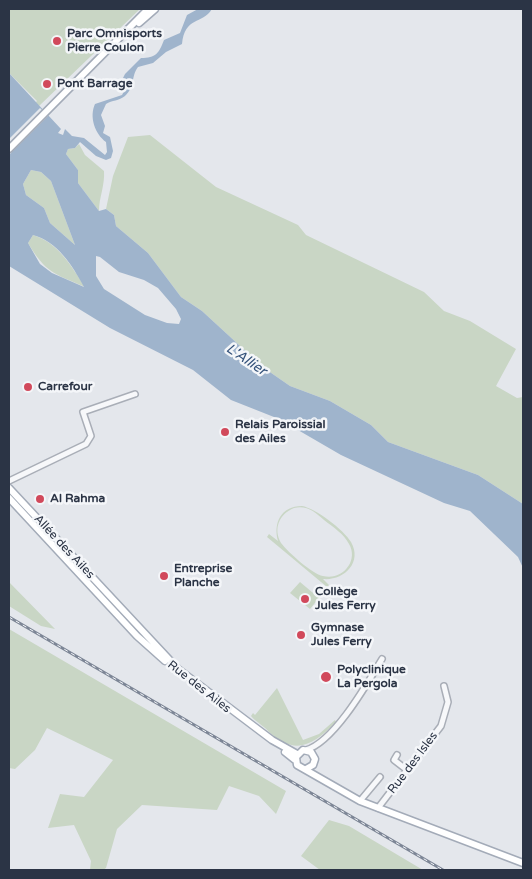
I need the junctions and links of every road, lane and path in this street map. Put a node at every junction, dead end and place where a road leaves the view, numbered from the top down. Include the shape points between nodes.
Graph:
1 (148, 9) edge
2 (155, 9) edge
3 (90, 68) junction
4 (9, 149) edge
5 (135, 394) dead end
6 (9, 481) edge
7 (9, 488) edge
8 (9, 498) edge
9 (110, 606) joint
10 (120, 607) joint
11 (382, 660) dead end
12 (444, 686) dead end
13 (324, 739) junction
14 (306, 750) junction
15 (397, 755) dead end
16 (314, 756) junction
17 (296, 757) junction
18 (313, 765) junction
19 (306, 769) junction
20 (407, 770) junction
21 (380, 777) dead end
22 (329, 784) junction
23 (360, 801) junction
24 (378, 808) junction
25 (520, 859) edge
26 (523, 865) edge

1 - 3 main road
2 - 3 main road
3 - 4 main road
5 - 6 street via 83,412 90,436 86,444
7 - 10 main road, Allée des Ailes
8 - 9 main road, Allée des Ailes
9 - 17 main road, Rue des Ailes via 176,671
10 - 17 main road, Rue des Ailes via 178,669
11 - 13 street
12 - 20 street, Rue des Isles via 448,702 441,726
13 - 14 street
13 - 16 street
14 - 16 main road
14 - 17 main road
15 - 20 street via 394,760
16 - 18 main road
17 - 19 main road via 297,766
18 - 19 main road
18 - 22 main road
19 - 22 main road
20 - 24 street, Rue des Isles
21 - 23 street
22 - 23 main road
23 - 24 main road
24 - 25 main road
25 - 26 main road

